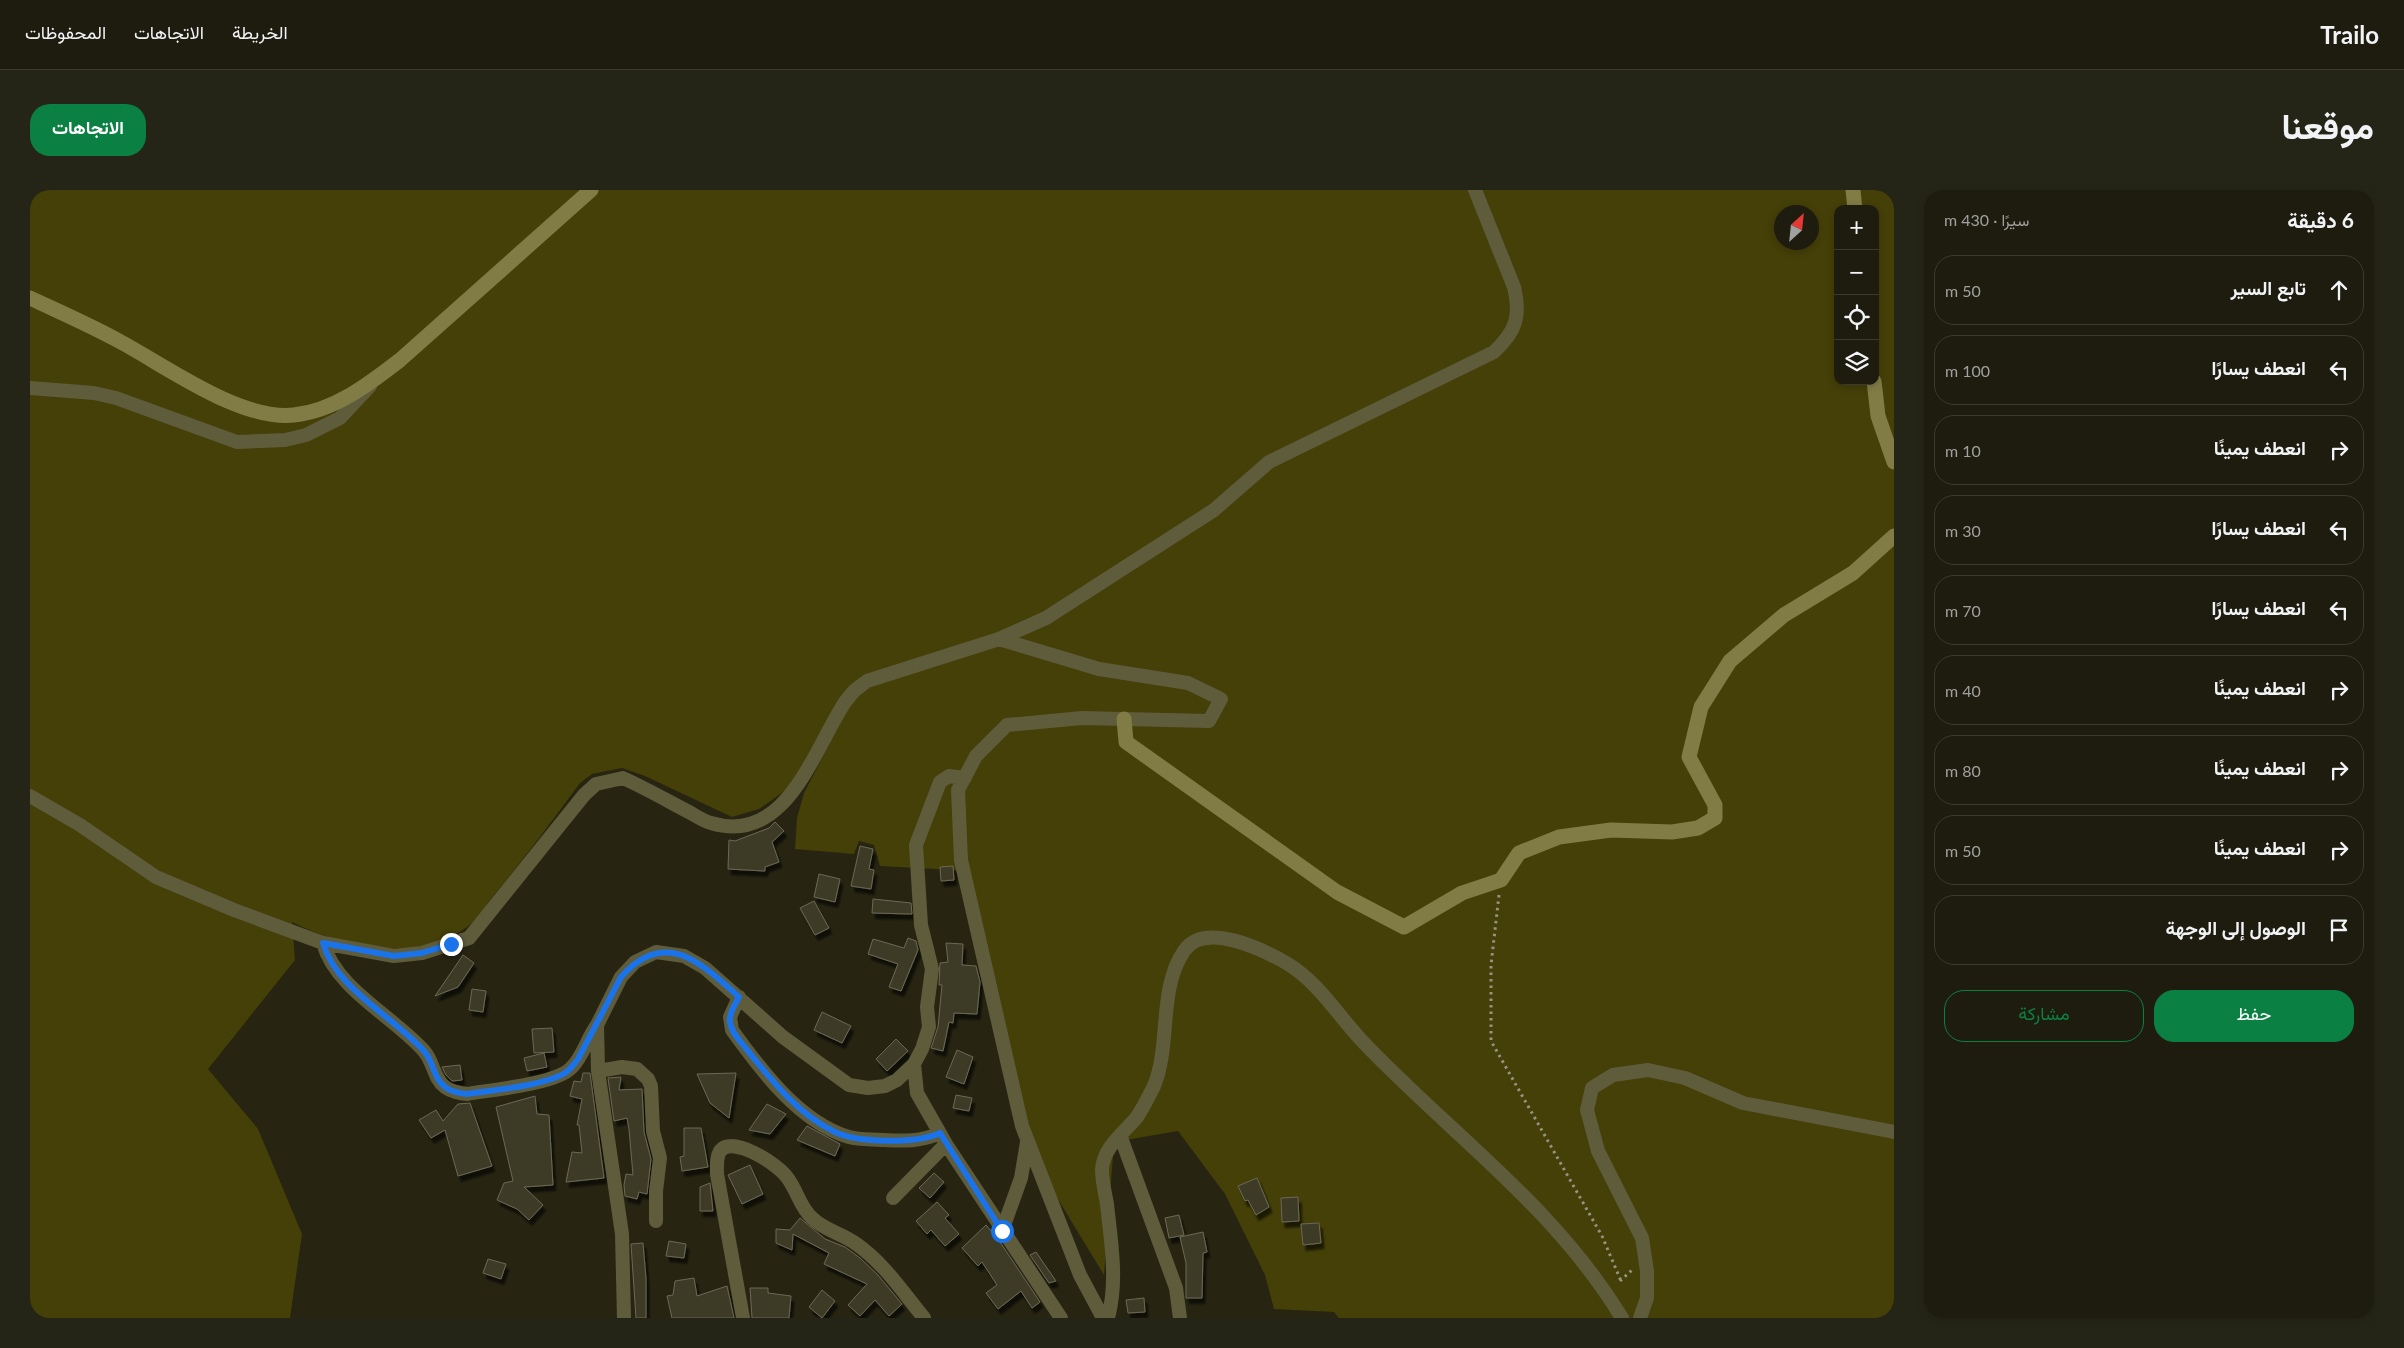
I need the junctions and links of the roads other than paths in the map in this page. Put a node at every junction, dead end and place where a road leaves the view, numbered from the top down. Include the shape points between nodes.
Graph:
1 (591, 190) edge
2 (1475, 190) edge
3 (1853, 190) edge
4 (1855, 205) edge
5 (30, 298) edge
6 (379, 376) junction
7 (1874, 385) edge
8 (30, 388) edge
9 (1894, 462) edge
10 (1894, 536) edge
11 (999, 639) junction
12 (1124, 719) junction
13 (964, 778) junction
14 (30, 796) edge
15 (323, 943) junction
16 (739, 997) junction
17 (597, 1025) junction
18 (914, 1064) junction
19 (598, 1070) junction
20 (1894, 1132) edge
21 (1120, 1135) junction
22 (943, 1139) junction
23 (1028, 1141) junction
24 (893, 1198) dead end
25 (656, 1220) dead end
26 (1002, 1231) junction
27 (624, 1318) edge
28 (743, 1318) edge
29 (924, 1318) edge
30 (1061, 1318) edge
31 (1103, 1318) edge
32 (1108, 1318) edge
33 (1180, 1318) edge
34 (1622, 1318) edge
35 (1640, 1318) edge

1 - 6 street
2 - 11 street via 1518,304 1516,323 1508,339 1494,352 1269,462 1214,510 1046,618
3 - 4 street
5 - 6 street via 104,333 203,389 264,413 286,416 315,411 355,392
6 - 8 street via 340,418 324,427 285,440 236,442 116,398
7 - 9 street via 1878,416
10 - 12 street via 1853,574 1784,615 1730,661 1701,708 1689,757 1715,805 1715,818 1698,828 1672,832 1612,830 1559,837 1519,853 1501,880 1462,893 1404,927 1337,892 1126,742
11 - 12 street via 1099,669 1188,683 1221,699 1209,721
11 - 15 street via 868,682 854,691 830,724 792,794 762,821 748,826 725,827 709,823 623,778 596,784 469,938 422,953 394,956
12 - 13 street via 1082,718 1007,725 976,756
13 - 18 street via 949,776 940,782 916,845 921,925 932,969 927,1007 929,1027
13 - 23 street via 958,790 960,860
14 - 15 street via 80,825 156,877
15 - 17 street via 333,966 424,1051 437,1078 455,1092 466,1094 542,1081 564,1073 578,1059
16 - 17 street via 705,968 684,956 656,952 634,962 621,977
16 - 18 street via 790,1043 849,1085 863,1089 885,1086 904,1075
16 - 22 street via 730,1017 732,1030 784,1094 824,1126 843,1135 863,1139
17 - 19 street
18 - 22 street via 917,1093
19 - 25 street via 637,1069 651,1086 653,1131 660,1167
19 - 27 street via 622,1234
20 - 35 street via 1743,1103 1685,1078 1648,1070 1613,1074 1592,1088 1587,1110 1598,1151 1642,1238 1647,1271 1646,1298
21 - 32 street via 1112,1143 1102,1168 1115,1269
21 - 33 street via 1176,1288
21 - 34 street via 1138,1115 1154,1084 1161,1058 1168,997 1184,949 1202,937 1229,938 1289,964 1314,984 1364,1043 1551,1222 1603,1287
22 - 24 street
22 - 26 street
23 - 26 street via 1021,1178
23 - 31 street via 1080,1275
26 - 30 street
28 - 29 street via 717,1174 720,1151 727,1146 738,1146 776,1166 786,1176 812,1219 854,1242 882,1264

